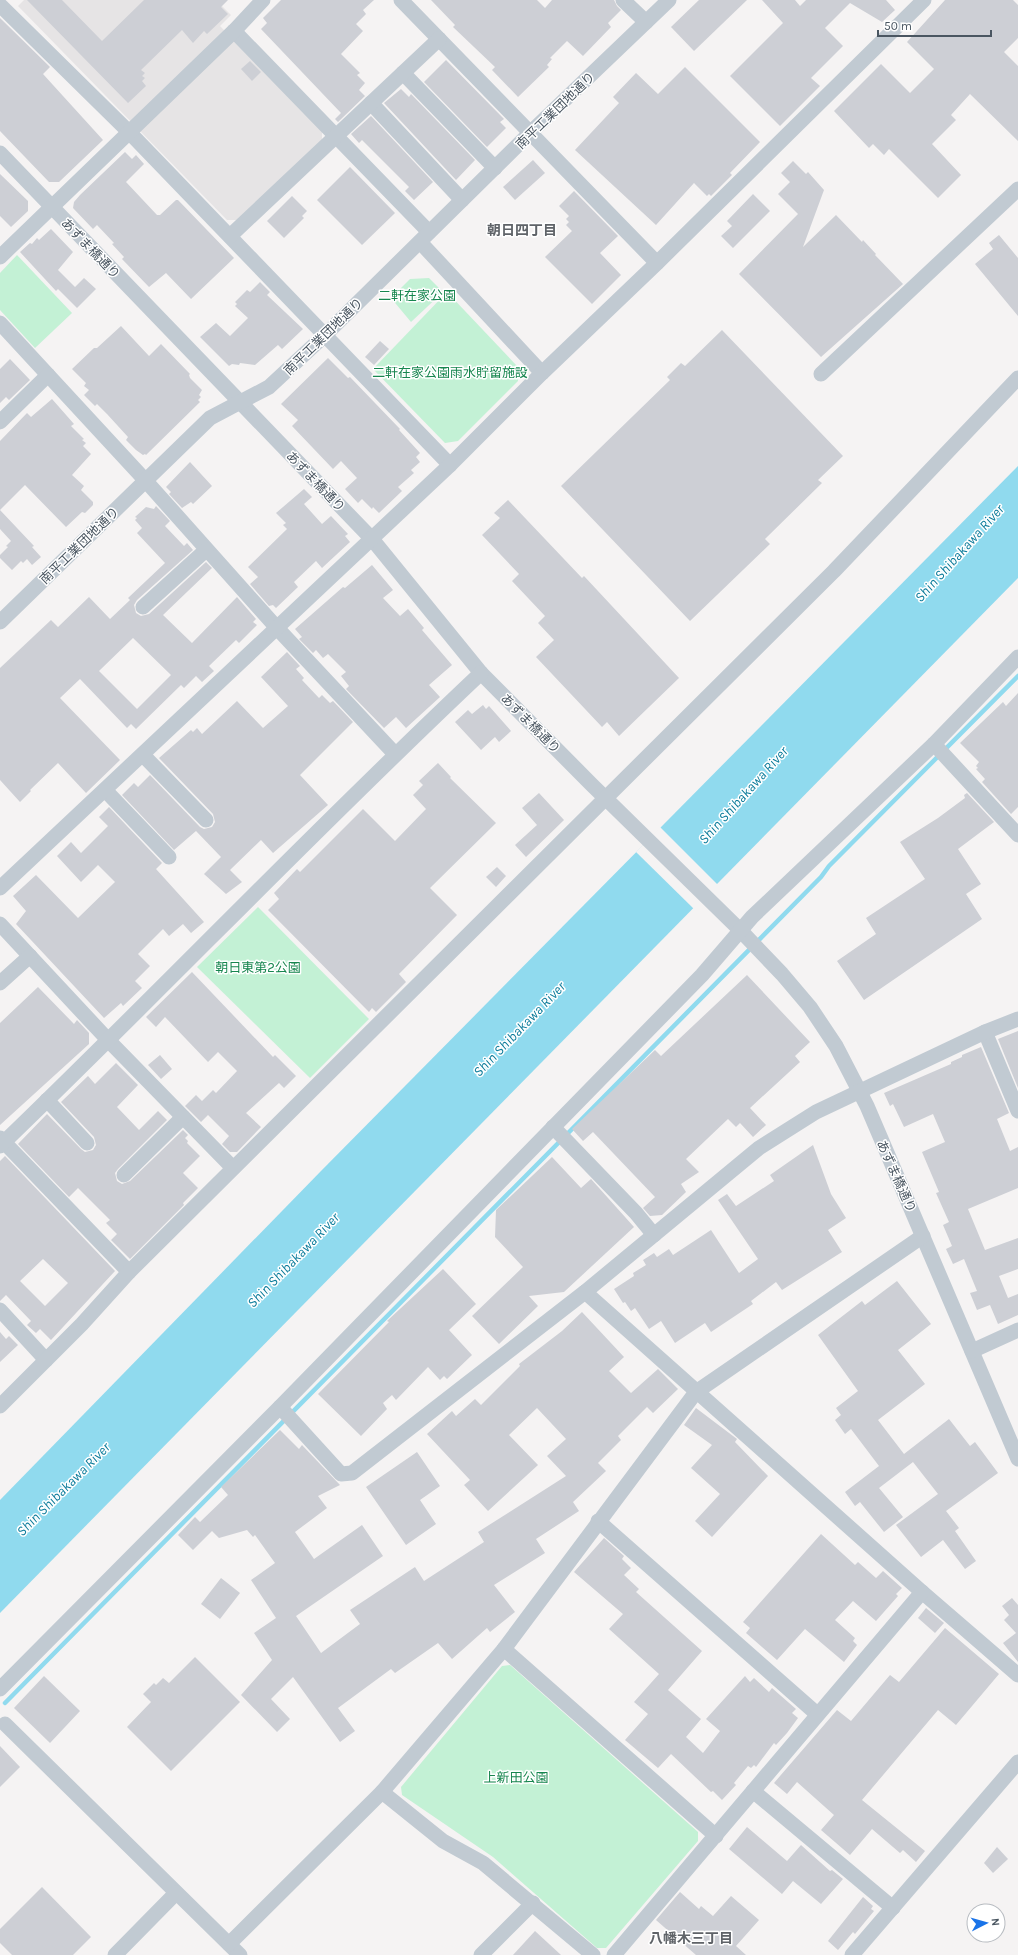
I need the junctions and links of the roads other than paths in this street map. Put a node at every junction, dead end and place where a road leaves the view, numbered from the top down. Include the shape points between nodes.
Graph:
1 (263, 0) edge
2 (401, 0) edge
3 (623, 0) edge
4 (669, 0) edge
5 (924, 0) edge
6 (0, 5) edge
7 (646, 22) junction
8 (234, 31) junction
9 (439, 39) junction
10 (403, 73) junction
11 (371, 103) junction
12 (130, 132) junction
13 (531, 132) junction
14 (336, 136) junction
15 (0, 153) edge
16 (495, 168) junction
17 (1018, 188) edge
18 (462, 200) junction
19 (52, 207) junction
20 (230, 236) junction
21 (424, 237) junction
22 (0, 257) edge
23 (657, 264) junction
24 (0, 323) edge
25 (325, 335) junction
26 (542, 373) junction
27 (820, 374) dead end
28 (48, 375) junction
29 (1018, 378) edge
30 (241, 403) junction
31 (0, 422) edge
32 (450, 465) junction
33 (145, 480) junction
34 (372, 539) junction
35 (206, 550) junction
36 (143, 607) dead end
37 (0, 622) edge
38 (277, 628) junction
39 (1015, 667) edge
40 (481, 673) junction
41 (934, 744) junction
42 (143, 754) junction
43 (395, 754) junction
44 (105, 790) junction
45 (606, 798) junction
46 (206, 820) dead end
47 (1018, 835) edge
48 (169, 857) dead end
49 (0, 888) edge
50 (0, 924) edge
51 (735, 925) junction
52 (30, 956) junction
53 (0, 983) edge
54 (1018, 1019) edge
55 (985, 1032) junction
56 (109, 1041) junction
57 (860, 1092) junction
58 (47, 1100) junction
59 (1018, 1111) edge
60 (183, 1117) junction
61 (553, 1127) junction
62 (1, 1142) edge
63 (87, 1143) dead end
64 (233, 1168) junction
65 (124, 1175) dead end
66 (654, 1235) junction
67 (923, 1236) junction
68 (129, 1272) junction
69 (585, 1292) junction
70 (3, 1320) edge
71 (1018, 1330) edge
72 (972, 1351) junction
73 (46, 1360) junction
74 (696, 1392) junction
75 (0, 1406) edge
76 (280, 1407) junction
77 (1018, 1459) edge
78 (598, 1521) junction
79 (922, 1592) junction
80 (504, 1649) junction
81 (1018, 1675) edge
82 (0, 1689) edge
83 (817, 1714) junction
84 (2, 1724) edge
85 (1018, 1762) edge
86 (753, 1791) junction
87 (382, 1792) junction
88 (716, 1836) junction
89 (176, 1893) junction
90 (533, 1903) junction
91 (893, 1908) junction
92 (229, 1944) junction
93 (116, 1955) edge
94 (240, 1955) edge
95 (481, 1955) edge
96 (593, 1955) edge
97 (614, 1955) edge
98 (852, 1955) edge

1 - 8 street
2 - 9 street
3 - 7 street
4 - 7 street, 南平工業団地通り
5 - 23 street
6 - 12 street
7 - 13 street, 南平工業団地通り
8 - 12 street
8 - 14 street
9 - 10 street
9 - 13 street
10 - 11 street
10 - 16 street
11 - 14 street
11 - 18 street
12 - 19 street
12 - 20 street
13 - 16 street, 南平工業団地通り
13 - 23 street
14 - 20 street
14 - 21 street
15 - 19 street, あずま橋通り
16 - 18 street, 南平工業団地通り
17 - 27 street
18 - 21 street, 南平工業団地通り
19 - 22 street
19 - 30 street, あずま橋通り
20 - 25 street
21 - 25 street, 南平工業団地通り
21 - 26 street
23 - 26 street
24 - 28 street
25 - 30 street, 南平工業団地通り via 269,387
25 - 32 street
26 - 32 street
28 - 31 street
28 - 33 street
29 - 45 street via 834,571
30 - 33 street, 南平工業団地通り via 210,418
30 - 34 street, あずま橋通り
32 - 34 street
33 - 35 street
33 - 37 street, 南平工業団地通り
34 - 38 street
34 - 40 street, あずま橋通り
35 - 36 street
35 - 38 street
38 - 42 street
38 - 43 street
39 - 41 street
40 - 43 street
40 - 45 street, あずま橋通り
41 - 47 street
41 - 51 street
42 - 44 street
42 - 46 street
43 - 56 street
44 - 48 street
44 - 49 street
45 - 51 street, あずま橋通り
45 - 64 street
50 - 52 street
51 - 57 street, あずま橋通り via 810,1007 836,1046
51 - 61 street via 702,975
52 - 53 street
52 - 56 street
54 - 55 street
55 - 57 street
55 - 59 street
56 - 58 street
56 - 60 street
57 - 66 street via 816,1112 759,1148
57 - 67 street, あずま橋通り
58 - 62 street
58 - 63 street
60 - 64 street
60 - 65 street
61 - 66 street
61 - 76 street
62 - 68 street
64 - 68 street
66 - 69 street
67 - 72 street, あずま橋通り
67 - 74 street
68 - 73 street
69 - 74 street
69 - 76 street via 352,1473 341,1474
70 - 73 street
71 - 72 street
72 - 77 street, あずま橋通り
73 - 75 street
74 - 78 street
74 - 79 street
76 - 82 street
78 - 80 street
78 - 83 street
79 - 81 street
79 - 83 street
80 - 87 street
80 - 88 street
83 - 86 street
84 - 89 street
85 - 91 street
86 - 88 street
86 - 91 street
87 - 90 street via 443,1841 483,1863
87 - 92 street
88 - 97 street
89 - 92 street
89 - 93 street
90 - 95 street
90 - 96 street
91 - 98 street
92 - 94 street

